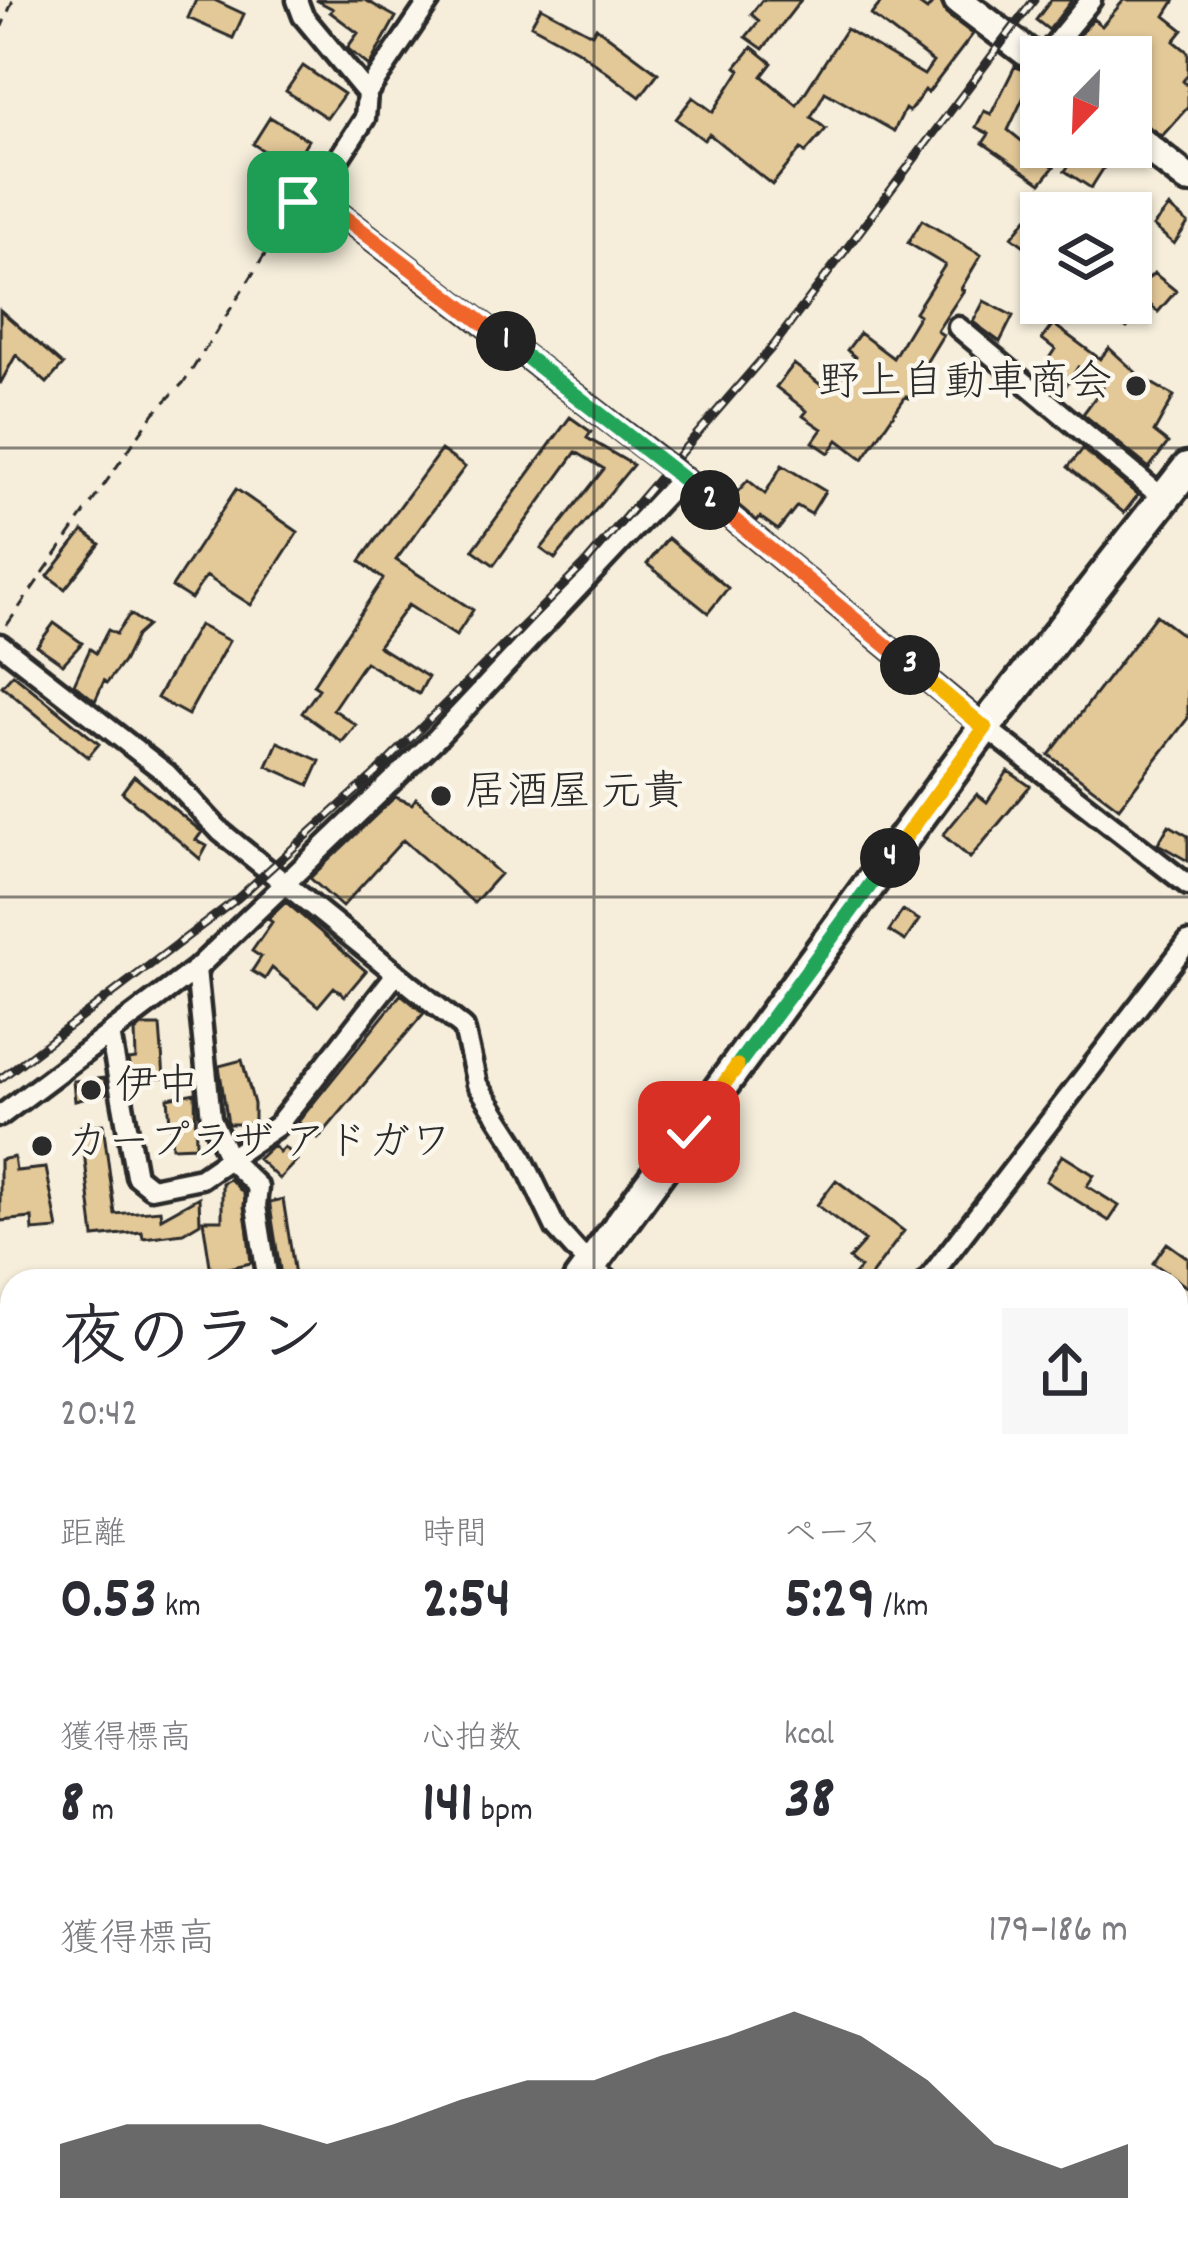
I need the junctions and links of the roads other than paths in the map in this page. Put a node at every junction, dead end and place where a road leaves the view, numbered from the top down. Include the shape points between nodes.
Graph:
1 (297, 0) edge
2 (430, 0) edge
3 (958, 0) edge
4 (1091, 0) edge
5 (1062, 36) edge
6 (1020, 45) edge
7 (367, 93) junction
8 (1152, 151) edge
9 (1188, 179) edge
10 (958, 327) dead end
11 (1188, 468) edge
12 (682, 477) junction
13 (1164, 499) junction
14 (0, 639) edge
15 (985, 728) junction
16 (1187, 882) edge
17 (285, 883) junction
18 (1188, 942) edge
19 (196, 969) junction
20 (396, 974) junction
21 (110, 1033) junction
22 (0, 1116) edge
23 (229, 1159) junction
24 (266, 1269) edge
25 (588, 1269) edge
26 (598, 1269) edge
27 (936, 1269) edge

1 - 7 street
2 - 7 street
3 - 6 main road
4 - 5 street
7 - 12 street via 365,118 315,195
8 - 9 main road
10 - 13 street
11 - 13 main road
12 - 15 street
12 - 17 street via 437,738
13 - 15 main road
14 - 17 street via 166,773
15 - 16 street
15 - 26 main road
17 - 19 street
17 - 20 street
18 - 27 street
19 - 21 street
19 - 23 street via 211,1118
20 - 23 street via 278,1126
20 - 25 street via 464,1028 477,1084 556,1228
21 - 22 street
21 - 23 street via 136,1176 151,1189 201,1178
23 - 24 street via 258,1187

